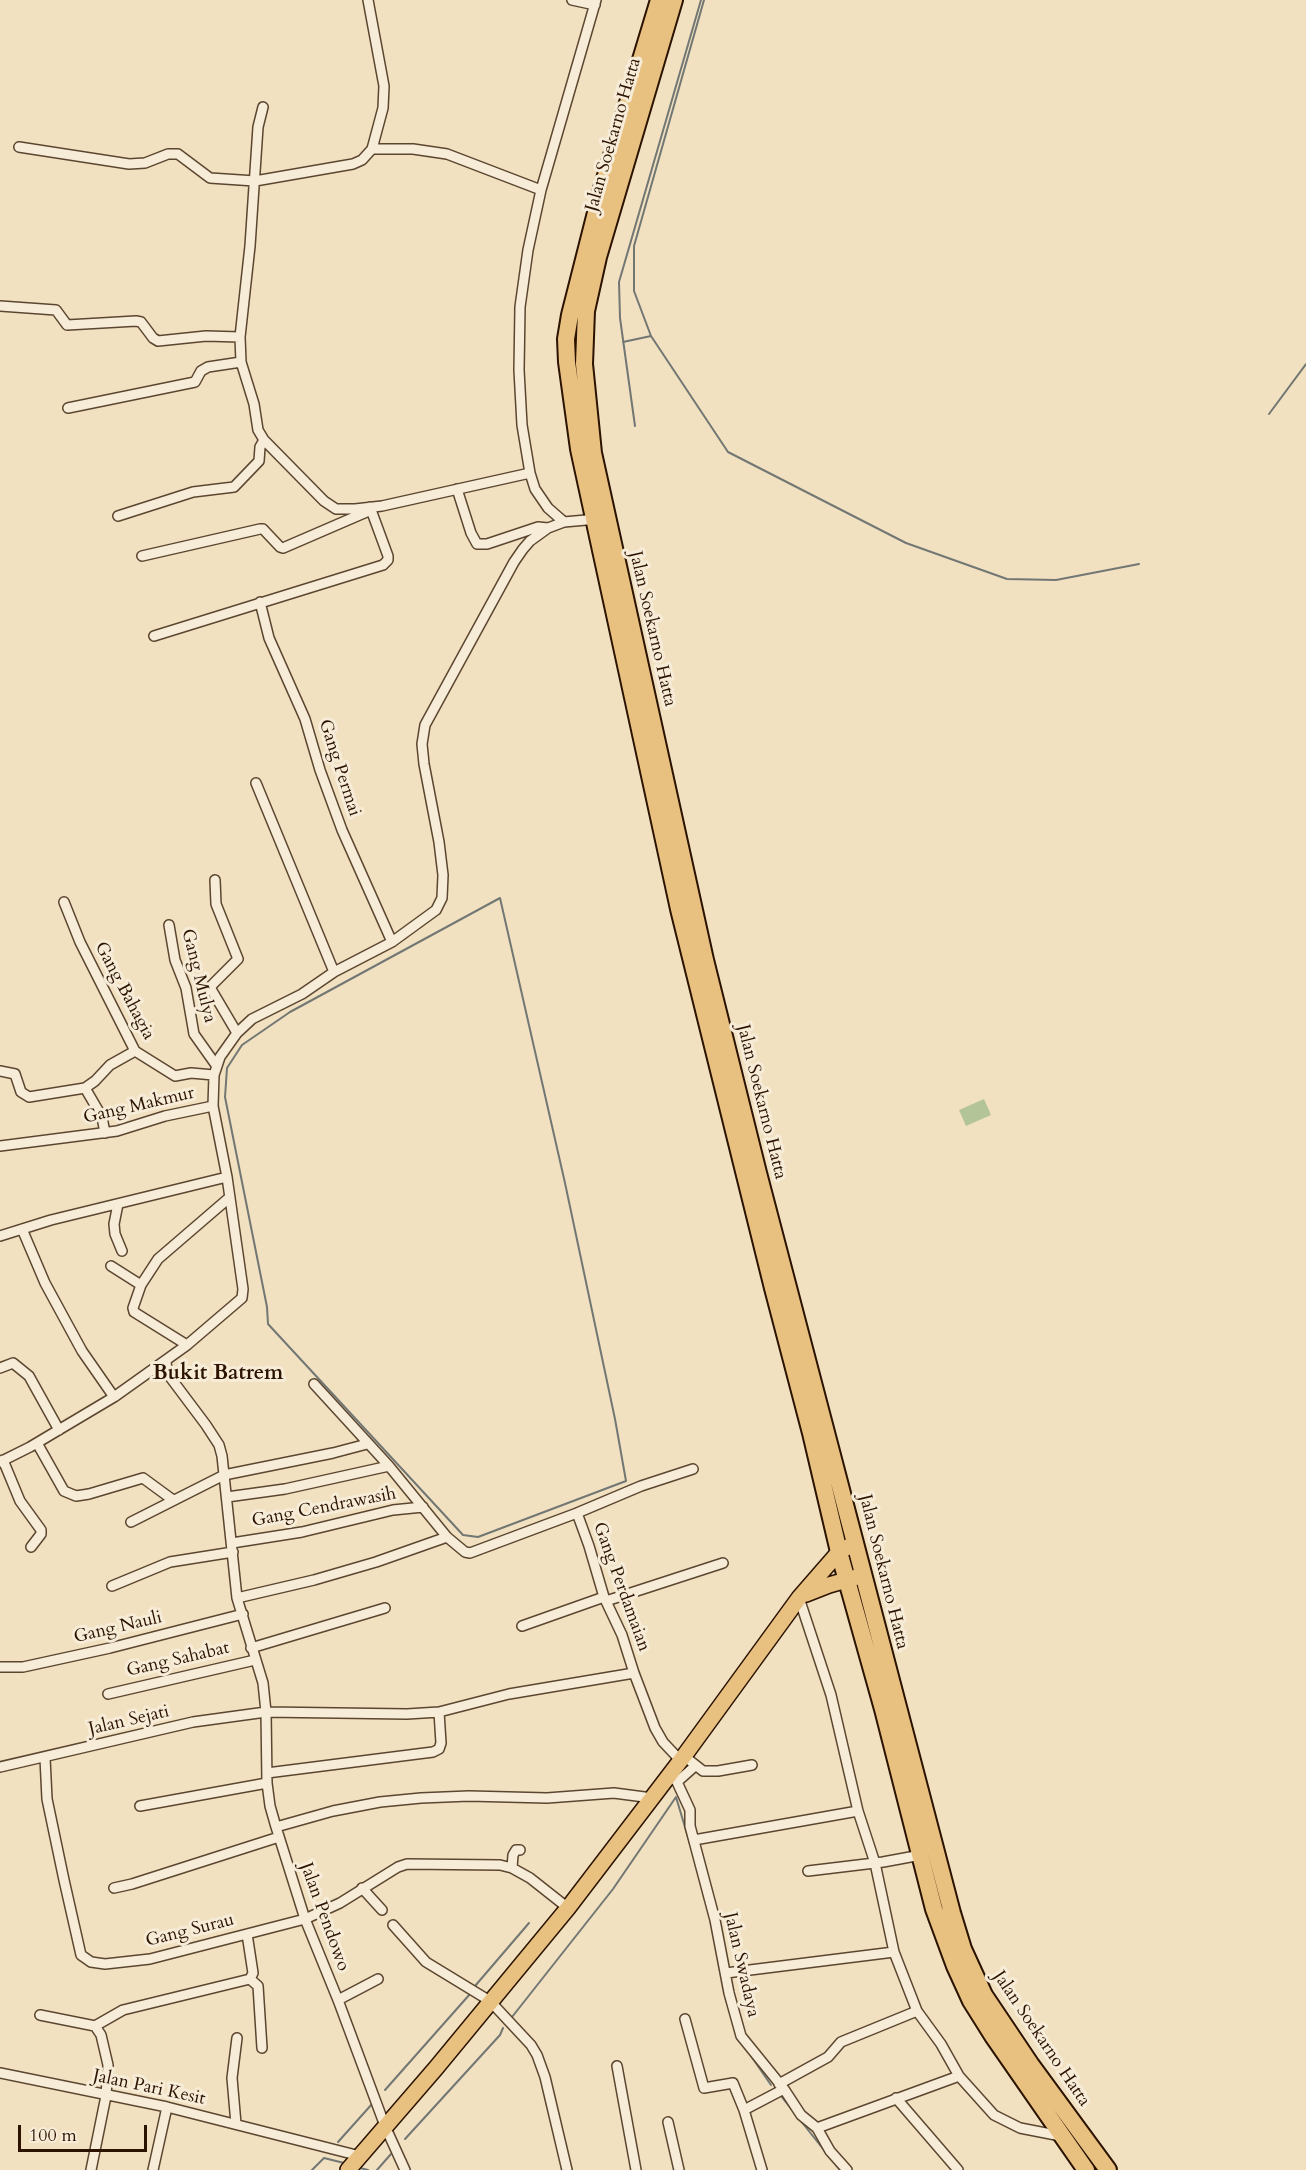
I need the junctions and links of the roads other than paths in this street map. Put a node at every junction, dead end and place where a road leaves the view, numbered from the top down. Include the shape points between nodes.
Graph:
1 (368, 0) edge
2 (572, 0) edge
3 (659, 0) edge
4 (674, 0) edge
5 (596, 2) edge
6 (263, 107) dead end
7 (19, 147) dead end
8 (372, 149) junction
9 (255, 181) junction
10 (541, 190) junction
11 (0, 306) edge
12 (240, 337) junction
13 (241, 362) junction
14 (68, 408) dead end
15 (264, 440) junction
16 (530, 473) junction
17 (457, 489) junction
18 (370, 509) junction
19 (118, 516) dead end
20 (602, 518) junction
21 (564, 522) junction
22 (548, 528) junction
23 (142, 556) dead end
24 (260, 602) junction
25 (154, 636) dead end
26 (256, 783) dead end
27 (215, 880) dead end
28 (64, 902) dead end
29 (169, 924) dead end
30 (392, 942) junction
31 (334, 972) junction
32 (237, 1033) junction
33 (135, 1052) junction
34 (215, 1070) junction
35 (0, 1071) edge
36 (85, 1088) junction
37 (213, 1106) junction
38 (105, 1133) junction
39 (0, 1146) edge
40 (227, 1177) junction
41 (230, 1197) junction
42 (118, 1204) junction
43 (22, 1229) junction
44 (0, 1236) edge
45 (122, 1251) dead end
46 (111, 1266) dead end
47 (141, 1286) junction
48 (187, 1345) junction
49 (166, 1360) junction
50 (0, 1368) edge
51 (314, 1384) dead end
52 (114, 1397) junction
53 (59, 1430) junction
54 (367, 1444) junction
55 (33, 1445) junction
56 (1, 1461) edge
57 (389, 1466) junction
58 (693, 1469) dead end
59 (225, 1474) junction
60 (227, 1497) junction
61 (173, 1500) junction
62 (423, 1507) junction
63 (577, 1513) junction
64 (131, 1521) dead end
65 (447, 1537) junction
66 (855, 1543) junction
67 (31, 1547) dead end
68 (232, 1548) junction
69 (839, 1552) junction
70 (723, 1563) dead end
71 (855, 1577) junction
72 (112, 1586) dead end
73 (800, 1597) junction
74 (237, 1598) junction
75 (605, 1599) junction
76 (385, 1608) dead end
77 (243, 1614) junction
78 (522, 1626) dead end
79 (251, 1648) junction
80 (255, 1659) junction
81 (0, 1667) edge
82 (634, 1673) junction
83 (108, 1694) dead end
84 (266, 1712) junction
85 (439, 1712) junction
86 (45, 1758) junction
87 (687, 1761) junction
88 (752, 1765) dead end
89 (0, 1767) edge
90 (267, 1773) junction
91 (674, 1778) junction
92 (267, 1783) junction
93 (652, 1798) junction
94 (140, 1806) dead end
95 (858, 1811) junction
96 (277, 1832) junction
97 (694, 1840) junction
98 (520, 1850) dead end
99 (921, 1855) junction
100 (874, 1863) junction
101 (512, 1868) junction
102 (808, 1871) dead end
103 (114, 1888) dead end
104 (362, 1888) junction
105 (568, 1908) junction
106 (382, 1910) dead end
107 (305, 1919) junction
108 (393, 1925) dead end
109 (247, 1934) junction
110 (894, 1952) junction
111 (726, 1972) junction
112 (250, 1979) junction
113 (378, 1979) dead end
114 (338, 2000) junction
115 (490, 2001) junction
116 (917, 2011) junction
117 (40, 2015) dead end
118 (685, 2019) dead end
119 (95, 2026) junction
120 (237, 2038) dead end
121 (262, 2048) dead end
122 (617, 2066) dead end
123 (0, 2073) edge
124 (960, 2076) junction
125 (782, 2086) junction
126 (106, 2096) junction
127 (896, 2098) junction
128 (167, 2107) junction
129 (744, 2110) junction
130 (668, 2122) dead end
131 (236, 2124) junction
132 (385, 2126) junction
133 (817, 2128) junction
134 (1079, 2130) junction
135 (1063, 2137) junction
136 (360, 2156) junction
137 (91, 2170) edge
138 (153, 2170) edge
139 (348, 2170) edge
140 (405, 2170) edge
141 (567, 2170) edge
142 (636, 2170) edge
143 (679, 2170) edge
144 (762, 2170) edge
145 (847, 2170) edge
146 (958, 2170) edge
147 (1086, 2170) edge
148 (1108, 2170) edge

1 - 8 street via 384,86 383,108
2 - 5 street
3 - 20 highway, Jalan Soekarno Hatta via 591,230 566,339 574,422
4 - 20 highway, Jalan Soekarno Hatta via 586,310 584,364
5 - 10 street
6 - 9 street
7 - 9 street via 129,164 178,154 210,178
8 - 9 street via 353,164
8 - 10 street via 447,154
9 - 12 street
10 - 16 street via 520,307 519,370
11 - 12 street via 56,310 67,325 141,322 158,341
12 - 13 street
13 - 14 street via 203,369 195,382
13 - 15 street
15 - 18 street via 336,509
15 - 19 street via 259,461 234,487 193,492
16 - 17 street
16 - 21 street via 548,508
17 - 18 street
17 - 22 street via 477,544 538,527
18 - 23 street via 283,548 260,529
18 - 24 street via 388,556 386,563
20 - 21 street
20 - 66 highway, Jalan Soekarno Hatta via 708,971
20 - 69 highway, Jalan Soekarno Hatta via 680,909
21 - 22 street
22 - 30 street via 530,541 514,562 425,725 424,764 439,842 442,898 436,910
24 - 25 street
24 - 30 street, Gang Permai via 269,638 305,719 342,830
26 - 31 street
27 - 32 street via 216,904 238,959 211,989
28 - 33 street, Gang Bahagia
29 - 34 street, Gang Mulya via 195,1034
30 - 31 street
31 - 32 street via 302,994 252,1019
32 - 34 street
33 - 34 street, Gang Bahagia via 175,1076
33 - 36 street via 110,1065
34 - 37 street
35 - 36 street via 15,1074 21,1092 29,1097
36 - 38 street via 102,1117
37 - 38 street, Gang Makmur
37 - 40 street
38 - 39 street, Gang Makmur
40 - 41 street
40 - 42 street
41 - 47 street via 158,1259
41 - 48 street via 243,1294 239,1302
42 - 43 street
42 - 45 street via 114,1224
43 - 44 street
43 - 52 street via 45,1283 82,1351
46 - 47 street
47 - 48 street via 134,1312
48 - 49 street
49 - 52 street
49 - 59 street, Jalan Pendowo via 167,1373 219,1445
50 - 53 street via 13,1363 28,1376
51 - 54 street
52 - 53 street
53 - 55 street
54 - 57 street
54 - 59 street
55 - 56 street
55 - 61 street via 64,1491 76,1496 143,1478
56 - 67 street via 20,1501 40,1530
57 - 60 street via 285,1489
57 - 62 street
58 - 63 street
59 - 60 street, Jalan Pendowo
59 - 61 street
60 - 68 street, Jalan Pendowo
61 - 64 street
62 - 65 street
62 - 68 street, Gang Cendrawasih via 393,1510
63 - 65 street via 470,1553
63 - 75 street, Gang Perdamaian
65 - 74 street via 314,1581
66 - 69 main road
66 - 71 highway, Jalan Soekarno Hatta
68 - 72 street, Gang Cendrawasih via 170,1562
68 - 74 street, Jalan Pendowo
69 - 71 highway, Jalan Soekarno Hatta
69 - 73 main road
70 - 75 street
71 - 73 main road
71 - 99 highway, Jalan Soekarno Hatta via 877,1687
71 - 134 highway, Jalan Soekarno Hatta via 963,1949 984,1995
73 - 87 main road
73 - 95 street via 831,1695
74 - 77 street, Jalan Pendowo
75 - 78 street
75 - 82 street, Gang Perdamaian
76 - 79 street
77 - 79 street, Jalan Pendowo
77 - 81 street, Gang Nauli via 110,1648
79 - 80 street, Jalan Pendowo
80 - 83 street, Gang Sahabat
80 - 84 street, Jalan Pendowo
82 - 85 street via 509,1694
82 - 87 street, Gang Perdamaian via 663,1742
84 - 85 street
84 - 86 street, Jalan Sejati via 193,1722
84 - 90 street, Jalan Pendowo
85 - 90 street via 441,1743 433,1752
86 - 89 street, Jalan Sejati
86 - 109 street, Gang Surau via 49,1809 83,1958 105,1964 134,1962
87 - 88 street via 703,1771
87 - 91 main road
90 - 92 street, Jalan Pendowo
91 - 93 main road
91 - 97 street, Jalan Swadaya via 690,1810
92 - 94 street
92 - 96 street, Jalan Pendowo
93 - 96 street via 614,1793 547,1798 422,1798 352,1807
93 - 105 main road
95 - 97 street
95 - 100 street
96 - 103 street
96 - 107 street, Jalan Pendowo
97 - 111 street, Jalan Swadaya
98 - 101 street via 513,1855
99 - 100 street
99 - 135 highway, Jalan Soekarno Hatta via 934,1909 972,2001
100 - 102 street
100 - 110 street
101 - 104 street, Gang Surau via 407,1864
101 - 105 street
104 - 106 street
104 - 107 street, Gang Surau
105 - 115 main road
107 - 109 street, Gang Surau
107 - 114 street, Jalan Pendowo
108 - 115 street via 426,1962
109 - 112 street via 253,1973
110 - 111 street
110 - 116 street
111 - 125 street, Jalan Swadaya via 741,2036
112 - 119 street via 123,2010
112 - 121 street via 258,1986
113 - 114 street
114 - 132 street, Jalan Pendowo
115 - 132 main road
115 - 141 street via 537,2055
116 - 124 street
116 - 125 street via 841,2042 828,2057
117 - 119 street
118 - 129 street via 704,2088 733,2083
119 - 126 street via 108,2065
120 - 131 street via 232,2078
122 - 142 street
123 - 126 street, Jalan Pari Kesit
124 - 127 street
124 - 135 street via 994,2115 1020,2127
125 - 129 street
125 - 133 street, Jalan Swadaya via 801,2115
126 - 128 street, Jalan Pari Kesit
126 - 137 street
127 - 133 street
127 - 146 street
128 - 131 street, Jalan Pari Kesit
128 - 138 street
129 - 144 street
130 - 143 street
131 - 136 street, Jalan Pari Kesit
132 - 136 main road
132 - 140 street, Jalan Pendowo
133 - 145 street, Jalan Swadaya
134 - 135 street
134 - 148 highway, Jalan Soekarno Hatta
135 - 147 highway, Jalan Soekarno Hatta
136 - 139 main road

